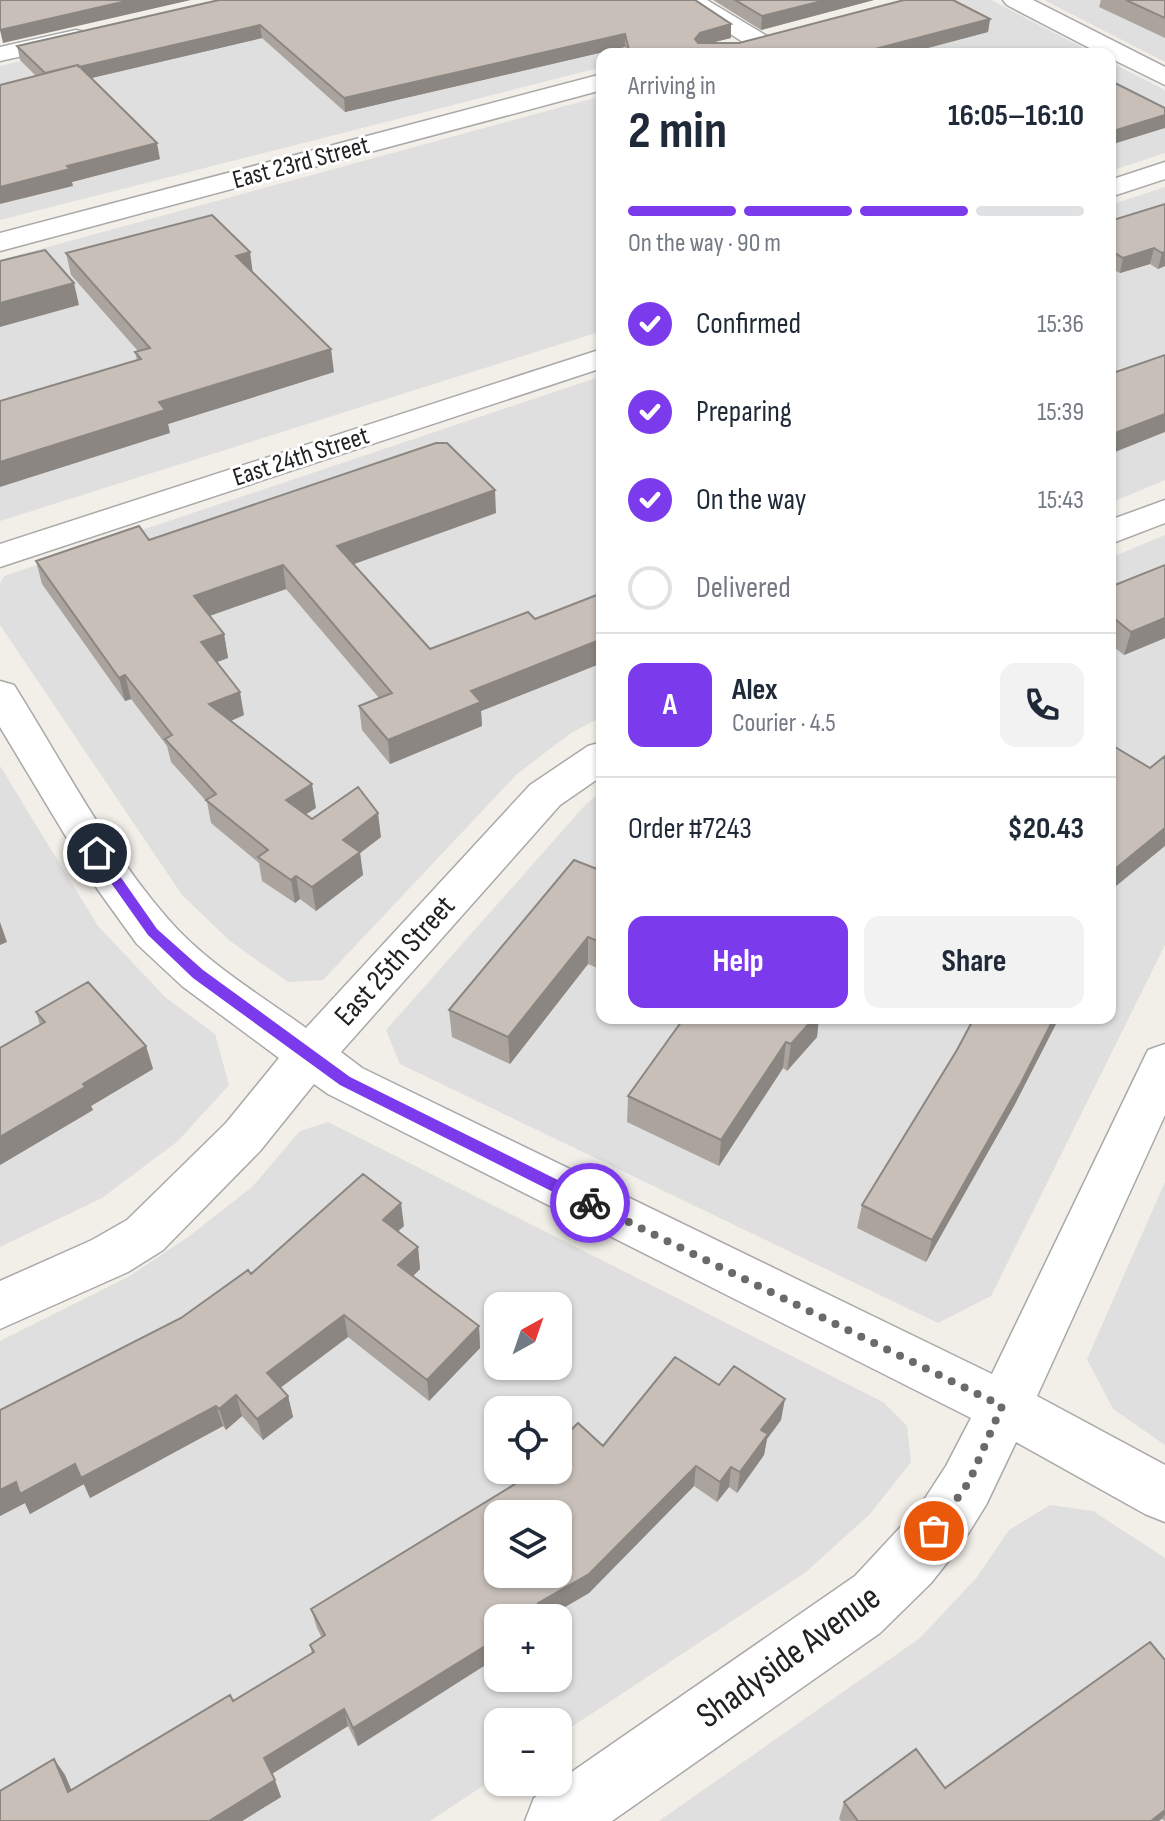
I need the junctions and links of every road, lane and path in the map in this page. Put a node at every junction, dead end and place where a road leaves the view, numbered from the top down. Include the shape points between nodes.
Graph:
1 (690, 0) edge
2 (1015, 0) edge
3 (103, 30) edge
4 (787, 33) edge
5 (758, 41) junction
6 (732, 48) edge
7 (1109, 48) edge
8 (1116, 52) edge
9 (0, 54) edge
10 (1165, 77) edge
11 (596, 84) edge
12 (1165, 170) edge
13 (1116, 187) edge
14 (0, 242) edge
15 (596, 360) edge
16 (1165, 510) edge
17 (1116, 530) edge
18 (0, 556) edge
19 (0, 694) edge
20 (596, 760) edge
21 (310, 1055) junction
22 (1165, 1063) edge
23 (0, 1306) edge
24 (1002, 1406) junction
25 (1165, 1495) edge
26 (557, 1821) edge

1 - 5 street
2 - 7 street
3 - 9 street
4 - 5 street
5 - 6 street
8 - 10 street
11 - 14 street, East 23rd Street
12 - 13 street
15 - 18 street, East 24th Street
16 - 17 street
19 - 21 street via 113,879 153,932 198,974
20 - 21 street, East 25th Street via 545,795
21 - 23 street, East 25th Street via 243,1137 145,1235
21 - 24 street via 354,1085
22 - 24 street, Shadyside Avenue
24 - 25 street
24 - 26 street, Shadyside Avenue via 956,1504 873,1601

